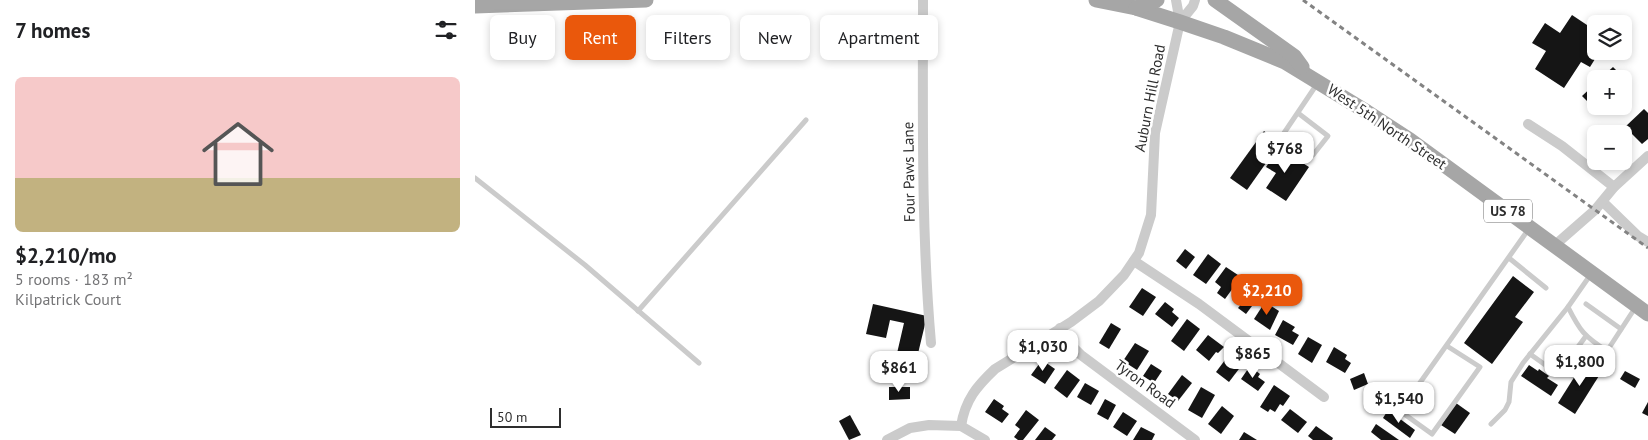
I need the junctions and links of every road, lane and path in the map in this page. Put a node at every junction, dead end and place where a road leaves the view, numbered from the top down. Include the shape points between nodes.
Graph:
1 (645, 0) edge
2 (923, 0) edge
3 (1096, 0) edge
4 (1157, 0) edge
5 (1176, 0) edge
6 (1195, 0) edge
7 (1215, 0) edge
8 (475, 6) edge
9 (1135, 8) junction
10 (1180, 22) junction
11 (1304, 73) junction
12 (1318, 82) junction
13 (1298, 113) junction
14 (806, 120) dead end
15 (1528, 124) dead end
16 (1648, 156) edge
17 (475, 178) edge
18 (1615, 187) junction
19 (1603, 202) junction
20 (1530, 227) junction
21 (1648, 242) edge
22 (1555, 245) junction
23 (1509, 258) junction
24 (1134, 261) junction
25 (1592, 272) junction
26 (1546, 288) dead end
27 (1586, 304) dead end
28 (1568, 307) junction
29 (1642, 310) edge
30 (638, 311) junction
31 (1060, 328) junction
32 (1621, 330) junction
33 (1585, 336) junction
34 (931, 343) dead end
35 (1447, 346) junction
36 (1530, 354) junction
37 (699, 363) dead end
38 (1324, 397) dead end
39 (1491, 424) dead end
40 (961, 426) junction
41 (887, 440) edge
42 (985, 440) edge
43 (1195, 440) edge

1 - 8 main road
2 - 34 street, Four Paws Lane via 923,150
3 - 9 main road, West 5th North Street / US 78
4 - 9 main road
5 - 10 street
6 - 10 street
7 - 11 main road via 1294,56
9 - 10 main road, West 5th North Street / US 78
10 - 11 main road, West 5th North Street / US 78 via 1285,62
10 - 24 street, Auburn Hill Road via 1155,133 1151,215
11 - 12 main road, West 5th North Street / US 78
12 - 13 lane
12 - 20 main road, West 5th North Street / US 78 via 1410,140
13 - 13 lane via 1284,133 1313,155 1328,136
14 - 30 lane
15 - 18 street
16 - 18 street
17 - 30 lane
18 - 19 street
19 - 21 street
19 - 22 street
20 - 22 main road, West 5th North Street / US 78
20 - 23 lane
22 - 25 main road, West 5th North Street / US 78
23 - 26 lane
23 - 35 lane
24 - 31 street, Auburn Hill Road via 1099,301
24 - 38 street via 1199,304
25 - 28 lane
25 - 29 main road, West 5th North Street / US 78
27 - 32 lane
28 - 33 lane
28 - 36 lane
29 - 32 lane
30 - 37 lane
31 - 40 street, Auburn Hill Road via 995,369 977,387 965,406
31 - 43 street, Tyron Road via 1081,355
32 - 33 lane via 1607,351
33 - 36 lane via 1558,374
35 - 35 lane via 1400,411 1432,434 1480,367
36 - 39 lane via 1511,382 1505,410
40 - 41 street via 911,428
40 - 42 street

